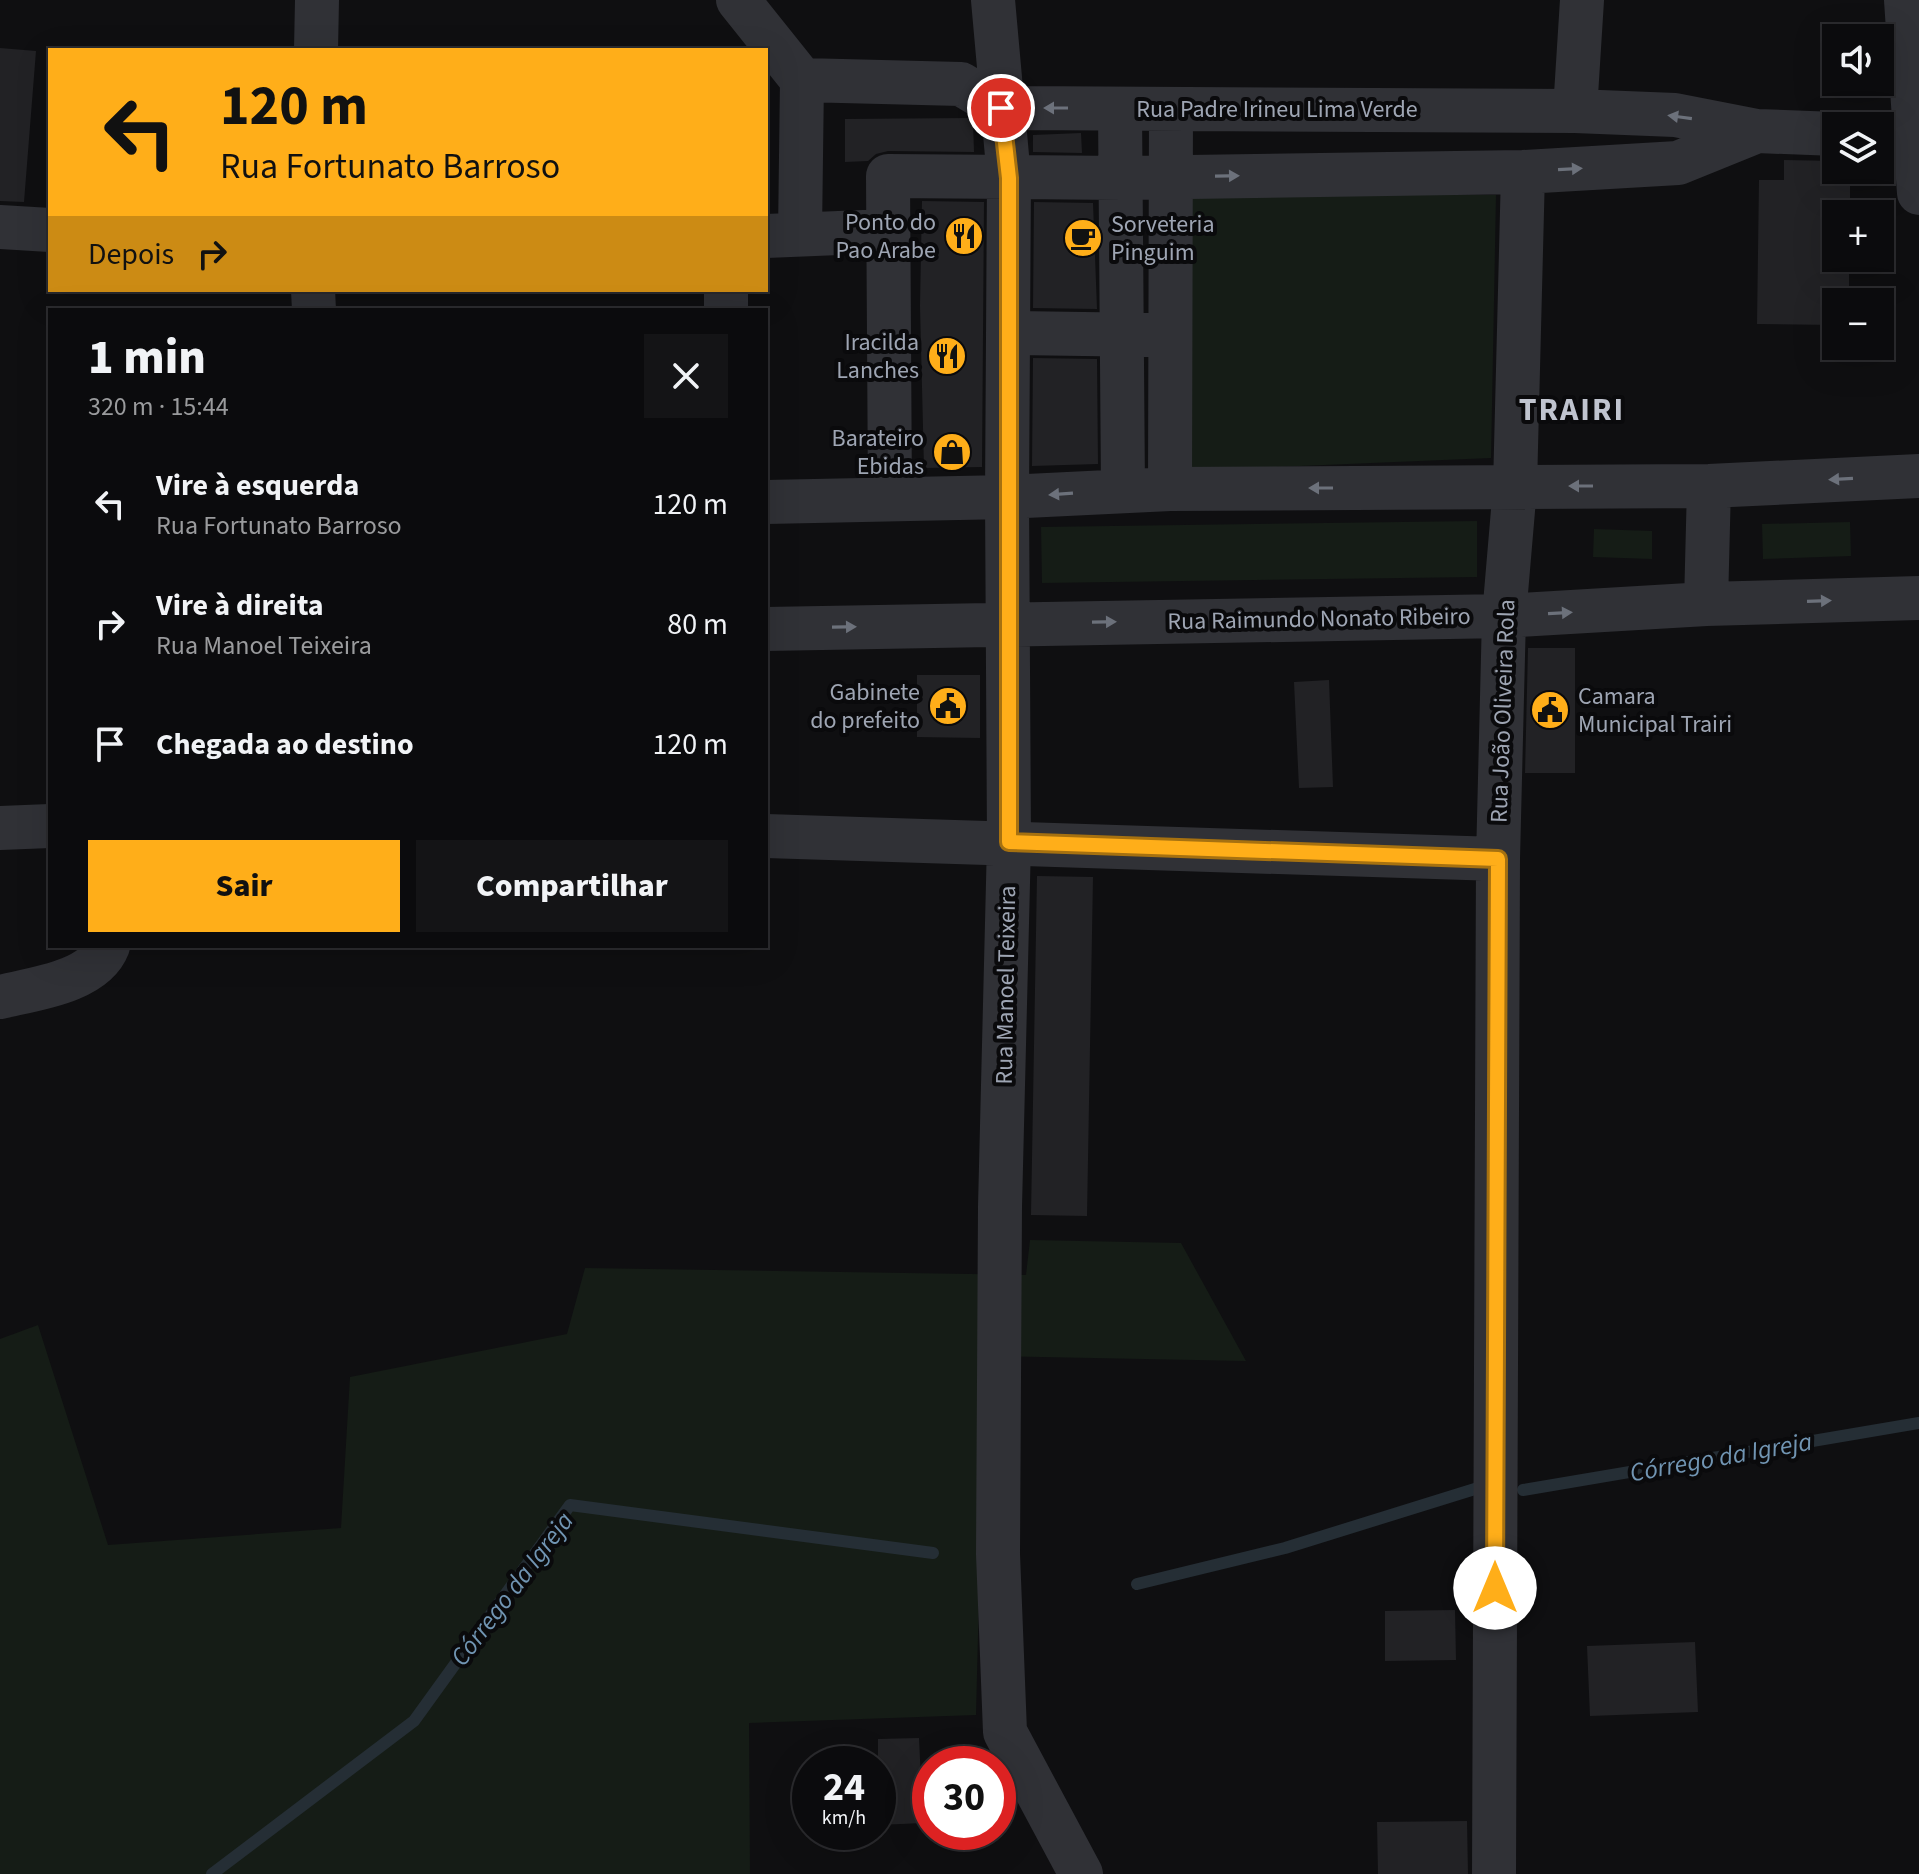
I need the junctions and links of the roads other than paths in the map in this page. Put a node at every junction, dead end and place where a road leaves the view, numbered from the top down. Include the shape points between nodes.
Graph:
1 (317, 0) edge
2 (738, 0) edge
3 (993, 0) edge
4 (1582, 0) edge
5 (1906, 0) edge
6 (316, 48) edge
7 (802, 80) junction
8 (1001, 108) junction
9 (1120, 109) junction
10 (1171, 109) junction
11 (1575, 111) junction
12 (1757, 131) junction
13 (1822, 133) edge
14 (1898, 136) edge
15 (1523, 172) junction
16 (1170, 176) junction
17 (1009, 178) junction
18 (1122, 178) junction
19 (1919, 193) edge
20 (0, 227) edge
21 (48, 230) edge
22 (888, 231) junction
23 (783, 234) edge
24 (1009, 333) junction
25 (1124, 335) junction
26 (1170, 335) junction
27 (1919, 476) edge
28 (1709, 486) junction
29 (1515, 487) junction
30 (1170, 489) junction
31 (1123, 490) junction
32 (1007, 497) junction
33 (890, 498) junction
34 (768, 502) edge
35 (1919, 598) edge
36 (1706, 604) junction
37 (1504, 616) junction
38 (1009, 624) junction
39 (768, 629) edge
40 (48, 826) edge
41 (0, 828) edge
42 (768, 836) edge
43 (1009, 842) junction
44 (1498, 859) junction
45 (107, 948) edge
46 (0, 997) edge
47 (1081, 1874) edge
48 (1494, 1874) edge

1 - 6 street
2 - 7 street
3 - 8 street, Rua Manoel Teixeira
4 - 11 street
5 - 14 street
7 - 8 street via 961,84
7 - 23 street
9 -> 8 street, Rua Padre Irineu Lima Verde
8 - 17 street, Rua Manoel Teixeira
9 - 10 street, Rua Padre Irineu Lima Verde
9 - 18 street
10 - 11 street, Rua Padre Irineu Lima Verde
10 - 16 street
12 -> 11 street, Rua Padre Irineu Lima Verde via 1675,115
12 - 13 street, Rua Padre Irineu Lima Verde
15 -> 12 street, Rua Padre Irineu Lima Verde via 1678,163
14 - 19 street
16 -> 15 street, Rua Padre Irineu Lima Verde
15 - 29 street, Rua João Oliveira Rola
16 - 18 street, Rua Padre Irineu Lima Verde
16 - 26 street
17 - 18 street, Rua Padre Irineu Lima Verde
17 - 22 street, Rua Padre Irineu Lima Verde via 888,176
17 - 24 street, Rua Manoel Teixeira
18 - 25 street
20 - 21 street
22 - 23 street
22 - 33 street
24 - 25 street
24 - 32 street, Rua Manoel Teixeira
25 - 26 street
25 - 31 street
26 - 30 street
27 -> 28 street
28 -> 29 street
28 - 36 street
29 -> 30 street
29 - 37 street, Rua João Oliveira Rola
30 - 31 street
31 -> 32 street
32 - 33 street
32 - 38 street, Rua Manoel Teixeira
33 - 34 street
36 -> 35 street, Rua Raimundo Nonato Ribeiro
37 -> 36 street, Rua Raimundo Nonato Ribeiro
38 -> 37 street, Rua Raimundo Nonato Ribeiro
37 - 44 street, Rua João Oliveira Rola
39 -> 38 street, Rua Raimundo Nonato Ribeiro
38 - 43 street, Rua Manoel Teixeira
40 - 41 street
42 - 43 street
43 - 44 street
43 - 47 street, Rua Manoel Teixeira via 998,1554 1005,1732
44 - 48 street, Rua João Oliveira Rola
45 - 46 street via 103,959 63,983

